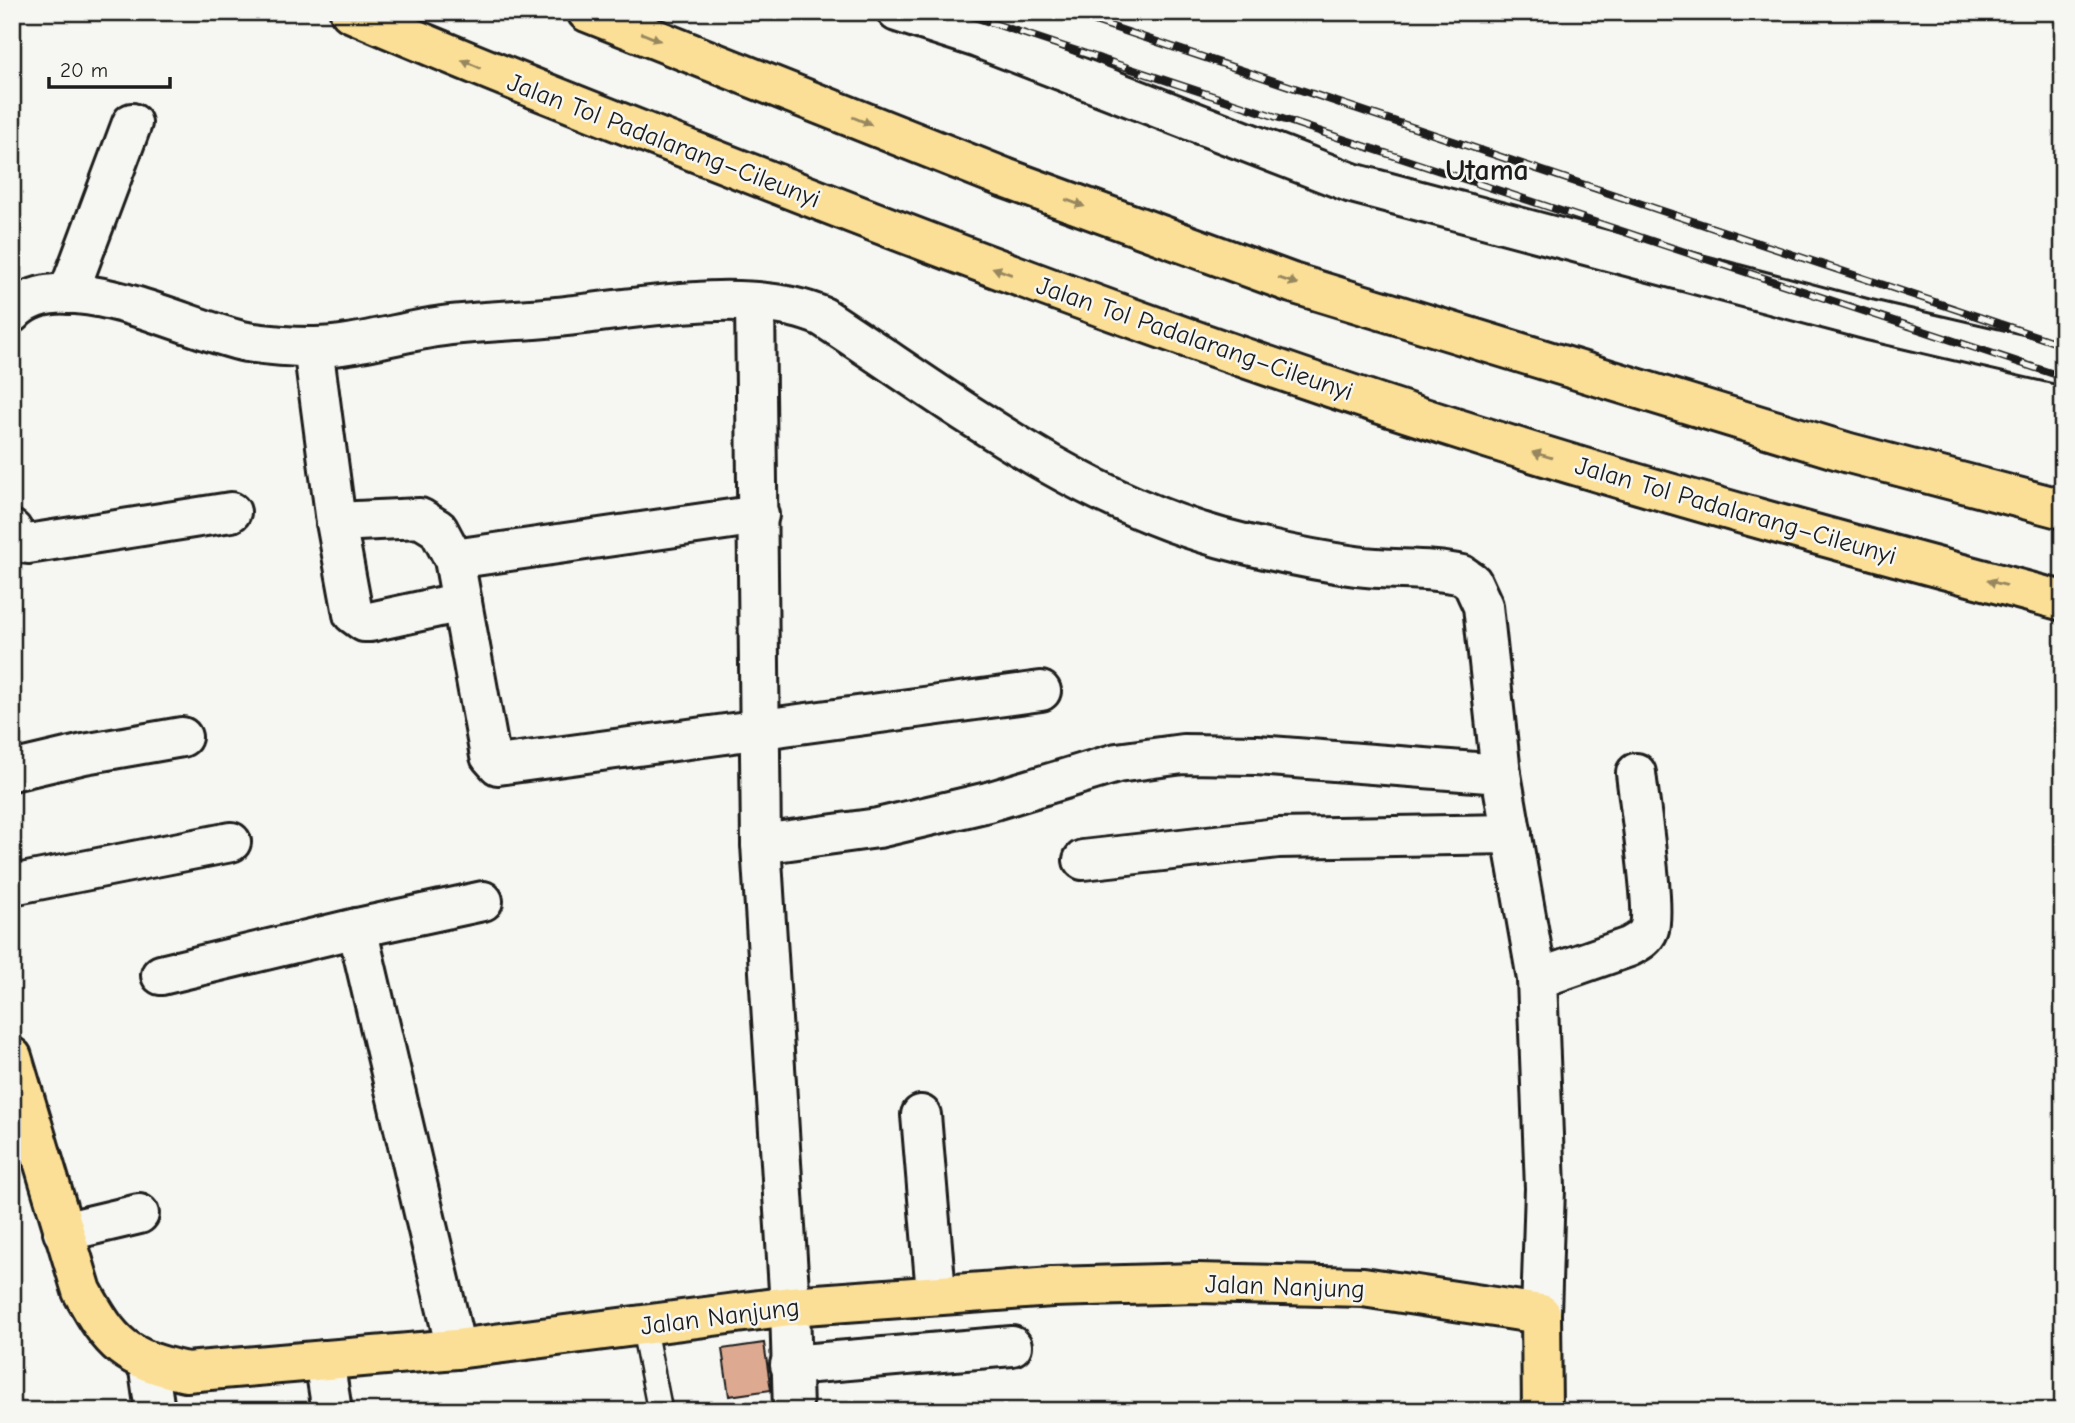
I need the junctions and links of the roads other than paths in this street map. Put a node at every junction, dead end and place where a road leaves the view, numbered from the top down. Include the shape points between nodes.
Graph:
1 (350, 12) edge
2 (587, 12) edge
3 (897, 12) edge
4 (132, 122) dead end
5 (68, 294) junction
6 (755, 302) junction
7 (12, 313) edge
8 (313, 347) junction
9 (2063, 365) edge
10 (2063, 509) edge
11 (231, 512) dead end
12 (759, 515) junction
13 (335, 522) junction
14 (12, 530) edge
15 (454, 559) junction
16 (2063, 601) edge
17 (462, 602) junction
18 (1041, 691) dead end
19 (759, 728) junction
20 (182, 737) dead end
21 (12, 771) edge
22 (1501, 774) junction
23 (1636, 774) dead end
24 (1512, 834) junction
25 (231, 842) dead end
26 (761, 844) junction
27 (1083, 860) dead end
28 (12, 885) edge
29 (483, 901) dead end
30 (357, 928) junction
31 (161, 975) dead end
32 (1536, 979) junction
33 (12, 1057) edge
34 (921, 1115) dead end
35 (139, 1214) dead end
36 (63, 1231) junction
37 (936, 1293) junction
38 (790, 1306) junction
39 (1541, 1314) junction
40 (643, 1325) junction
41 (1012, 1346) dead end
42 (456, 1349) junction
43 (324, 1360) junction
44 (148, 1363) junction
45 (790, 1365) junction
46 (155, 1411) edge
47 (332, 1411) edge
48 (660, 1411) edge
49 (793, 1411) edge
50 (1542, 1411) edge

16 -> 1 main road, Jalan Tol Padalarang–Cileunyi via 1797,530 1492,440 1234,354 967,258
2 -> 10 main road via 1006,178 1292,283 1849,453
3 - 9 street via 978,37 1352,183 1869,320
4 - 5 street
5 - 7 street via 43,294 23,302
5 - 8 street via 113,300 248,342
6 - 8 street via 661,305 440,326
6 - 12 street
6 - 22 street via 800,307 823,317 1004,438 1082,484 1157,517 1284,554 1462,575 1472,582 1483,606
8 - 13 street
11 - 14 street via 28,544 18,540
12 - 15 street
12 - 19 street
13 - 15 street via 420,518 438,529
13 - 17 street via 357,618 370,622
15 - 17 street
17 - 19 street via 490,756 498,765
18 - 19 street
19 - 26 street
20 - 21 street
22 - 24 street
22 - 26 street via 1256,755 1182,754 1117,764 878,828
23 - 32 street via 1651,908 1648,931 1629,947
24 - 27 street via 1278,838
24 - 32 street
25 - 28 street
26 - 38 street
29 - 30 street
30 - 31 street
30 - 42 street
32 - 39 street via 1545,1188
33 - 36 main road, Jalan Nanjung
34 - 37 street
35 - 36 street
36 - 44 main road, Jalan Nanjung via 82,1291 98,1320 118,1346
37 - 38 main road, Jalan Nanjung
37 - 39 main road, Jalan Nanjung via 1198,1283 1363,1287
38 - 40 main road, Jalan Nanjung
38 - 45 street
39 - 50 main road
40 - 42 main road, Jalan Nanjung
40 - 48 lane
41 - 45 street
42 - 43 main road, Jalan Nanjung
43 - 44 main road, Jalan Nanjung via 186,1372
43 - 47 street
44 - 46 street
45 - 49 street

